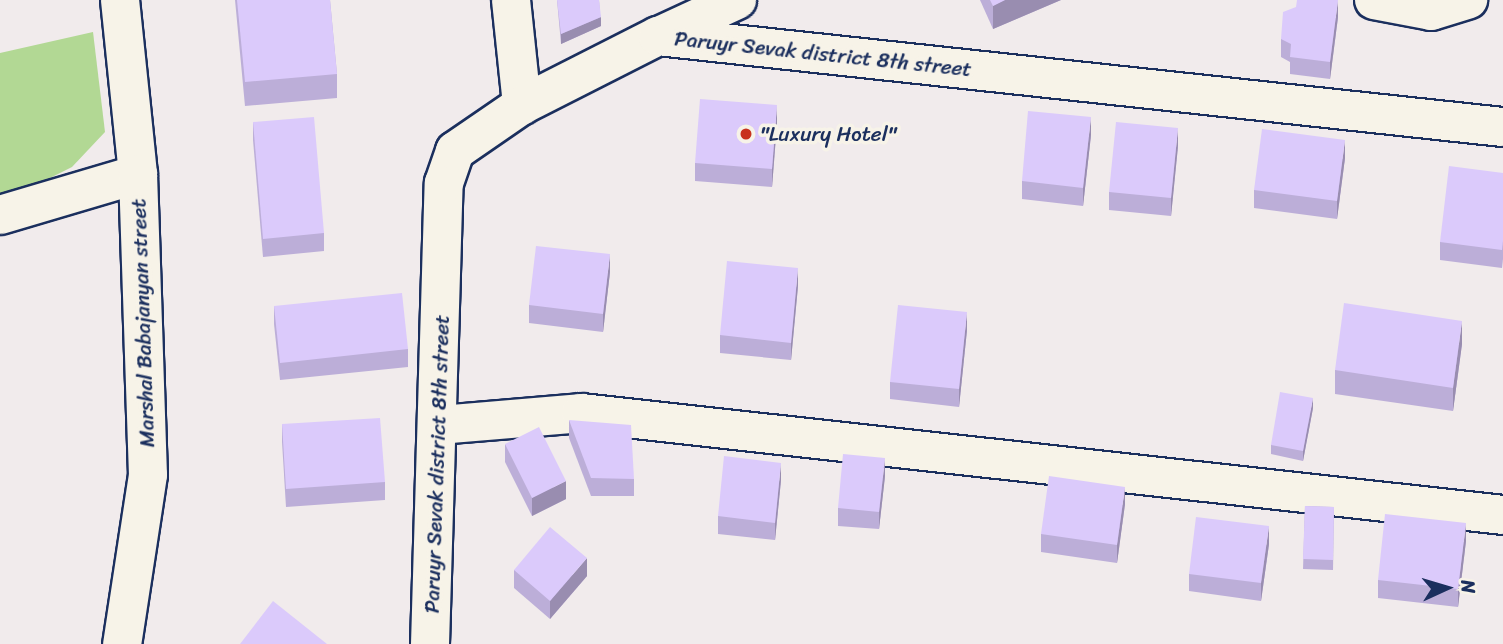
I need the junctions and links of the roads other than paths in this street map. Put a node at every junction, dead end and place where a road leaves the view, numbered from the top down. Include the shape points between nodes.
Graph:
1 (120, 0) edge
2 (511, 0) edge
3 (737, 0) edge
4 (1374, 0) edge
5 (1468, 0) edge
6 (658, 36) junction
7 (522, 105) junction
8 (1503, 127) edge
9 (138, 174) junction
10 (0, 215) edge
11 (439, 425) junction
12 (1503, 515) edge
13 (122, 644) edge
14 (430, 644) edge

1 - 9 street, Marshal Babajanyan street
2 - 7 street
3 - 6 street
4 - 5 street via 1432,11
6 - 7 street, Paruyr Sevak district 8th street
6 - 8 street, Paruyr Sevak district 8th street
7 - 11 street, Paruyr Sevak district 8th street via 455,151 444,183
9 - 10 street
9 - 13 street, Marshal Babajanyan street via 148,475
11 - 12 street via 581,413
11 - 14 street, Paruyr Sevak district 8th street

